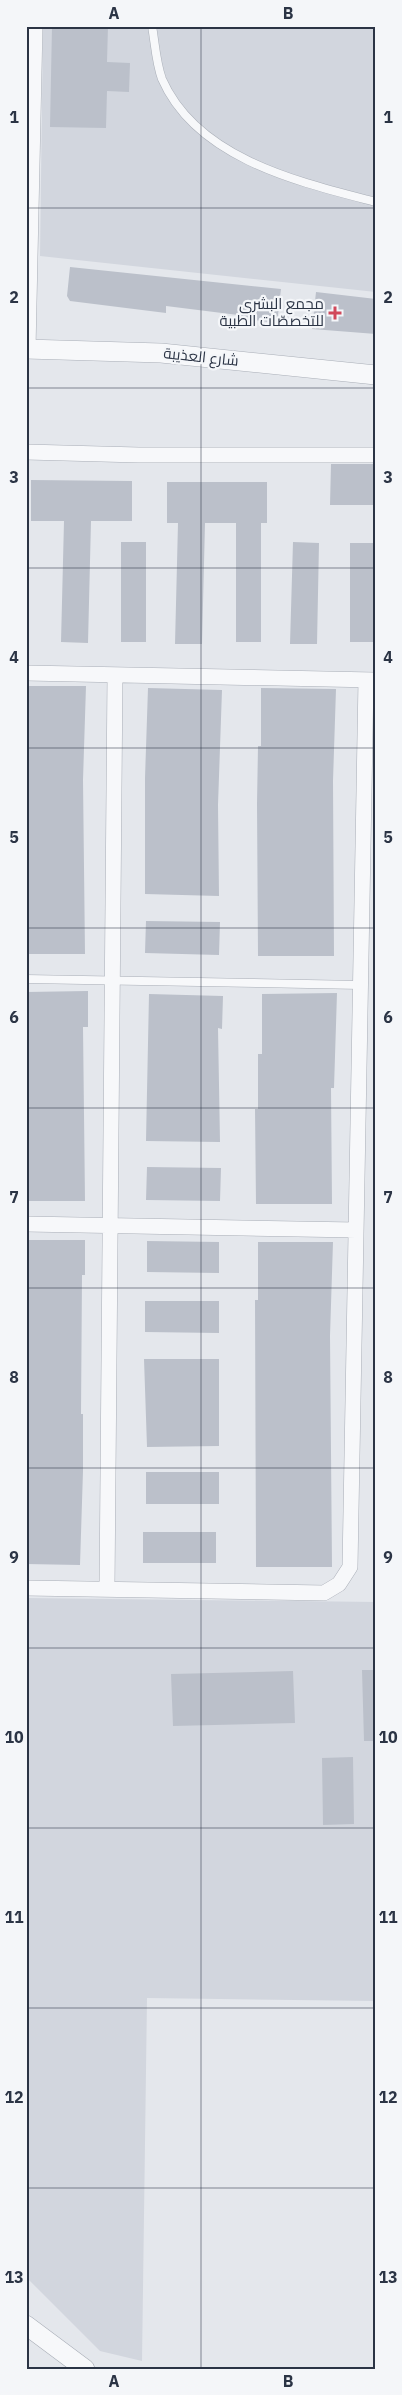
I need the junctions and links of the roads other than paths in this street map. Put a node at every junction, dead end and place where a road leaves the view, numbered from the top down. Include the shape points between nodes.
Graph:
1 (35, 26) edge
2 (152, 26) edge
3 (376, 202) edge
4 (27, 349) edge
5 (376, 375) edge
6 (26, 452) edge
7 (376, 456) edge
8 (26, 673) edge
9 (115, 675) junction
10 (371, 680) edge
11 (26, 979) edge
12 (112, 981) junction
13 (361, 985) junction
14 (26, 1224) edge
15 (110, 1225) junction
16 (356, 1230) junction
17 (26, 1588) edge
18 (108, 1589) junction
19 (26, 2325) edge
20 (85, 2369) edge

1 - 4 street
2 - 3 lane via 162,77 178,107 202,133 275,171
4 - 5 street, شارع العذيبة via 161,353
6 - 7 street
8 - 9 street
9 - 10 street
9 - 12 street
10 - 13 street
11 - 12 lane
12 - 13 lane
12 - 15 street
13 - 16 street
14 - 15 street
15 - 16 street
15 - 18 street
16 - 18 street via 350,1567 339,1584 324,1593
17 - 18 street
19 - 20 street

